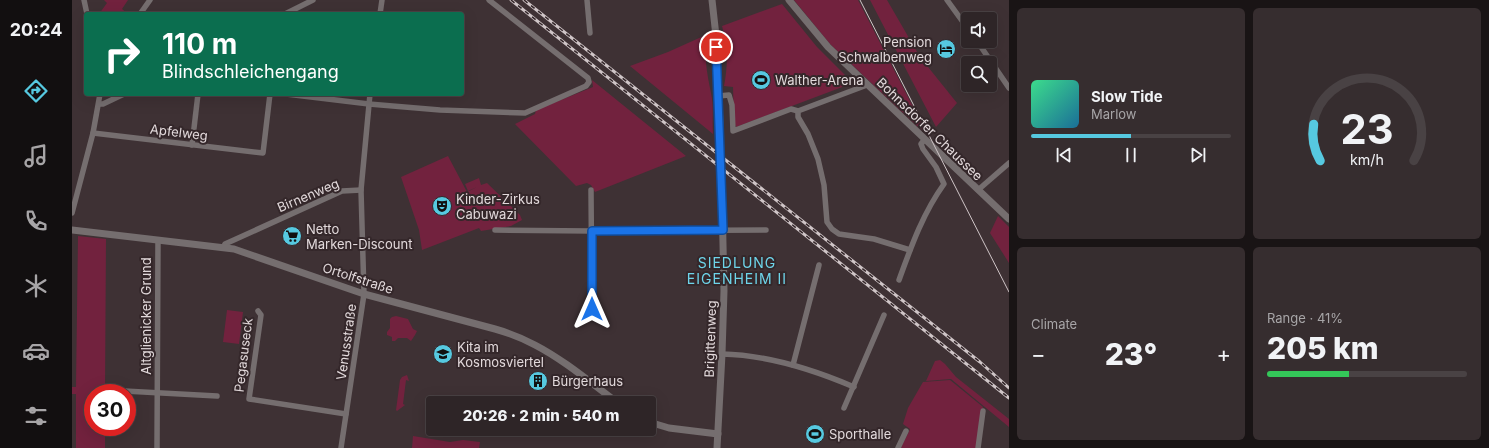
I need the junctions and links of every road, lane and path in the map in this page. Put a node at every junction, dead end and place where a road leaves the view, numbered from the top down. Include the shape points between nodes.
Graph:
1 (84, 0) edge
2 (150, 0) edge
3 (313, 0) edge
4 (382, 0) edge
5 (490, 0) edge
6 (587, 0) edge
7 (712, 0) edge
8 (789, 0) edge
9 (947, 0) edge
10 (87, 12) edge
11 (141, 12) edge
12 (289, 12) edge
13 (380, 12) edge
14 (961, 19) edge
15 (590, 33) dead end
16 (982, 48) edge
17 (866, 85) junction
18 (1009, 88) edge
19 (100, 96) edge
20 (120, 96) edge
21 (198, 96) edge
22 (270, 96) edge
23 (303, 96) edge
24 (370, 96) edge
25 (718, 96) junction
26 (99, 104) junction
27 (369, 104) junction
28 (798, 111) junction
29 (92, 133) junction
30 (924, 140) junction
31 (192, 145) junction
32 (1009, 163) edge
33 (361, 190) junction
34 (591, 190) dead end
35 (978, 190) junction
36 (72, 213) edge
37 (1009, 220) edge
38 (72, 230) edge
39 (495, 230) dead end
40 (723, 230) junction
41 (766, 230) dead end
42 (592, 231) junction
43 (158, 240) junction
44 (224, 248) junction
45 (910, 250) junction
46 (819, 265) dead end
47 (899, 280) dead end
48 (364, 294) junction
49 (592, 309) dead end
50 (258, 311) dead end
51 (884, 315) dead end
52 (722, 354) junction
53 (793, 365) junction
54 (854, 386) junction
55 (136, 392) edge
56 (157, 393) junction
57 (217, 396) dead end
58 (608, 396) edge
59 (844, 408) dead end
60 (983, 410) dead end
61 (346, 414) junction
62 (656, 424) edge
63 (906, 430) dead end
64 (718, 434) junction
65 (157, 448) edge
66 (342, 448) edge
67 (716, 448) edge
68 (898, 448) edge
69 (978, 448) edge

1 - 10 street
2 - 11 street
3 - 12 street
4 - 13 street
5 - 27 street via 588,78 586,86 525,113 462,112
6 - 15 street
7 - 25 street, Brigittenweg
8 - 17 street, Bohnsdorfer Chaussee via 817,36
9 - 14 street
16 - 18 street
17 - 28 street
17 - 30 street, Bohnsdorfer Chaussee
19 - 26 street
20 - 26 street
21 - 31 street
22 - 31 street, Apfelweg via 263,153
23 - 27 street
24 - 27 street
25 - 28 street via 729,95 733,131 791,109
25 - 40 street, Brigittenweg, bridge
26 - 29 street
27 - 33 street
28 - 45 street via 798,117 818,159 824,184 827,222 832,229 839,234 874,239
29 - 31 street, Apfelweg
29 - 36 street
30 - 35 street, Bohnsdorfer Chaussee
30 - 45 street via 921,144 923,149 944,184 928,209
32 - 35 street
33 - 44 street, Birnenweg via 342,191 225,244
33 - 48 street, Venusstraße
34 - 42 street
35 - 37 street, Bohnsdorfer Chaussee
38 - 43 street, Ortolfstraße
39 - 42 street
40 - 41 street
40 - 42 street
40 - 52 street, Brigittenweg
42 - 49 street
43 - 44 street, Ortolfstraße
43 - 56 street, Altglienicker Grund
44 - 48 street, Ortolfstraße via 249,253
45 - 47 street
46 - 53 street
48 - 58 street, Ortolfstraße via 516,336 536,345
48 - 61 street, Venusstraße
50 - 61 street, Pegasuseck via 261,315 249,399
51 - 54 street
52 - 53 street via 756,356
52 - 64 street, Brigittenweg
53 - 54 street
54 - 59 street
55 - 56 street, Altglienicker Grund
56 - 57 street, Altglienicker Grund
56 - 65 street, Altglienicker Grund
60 - 69 street
61 - 66 street, Venusstraße
62 - 64 street
63 - 68 street
64 - 67 street, Brigittenweg

